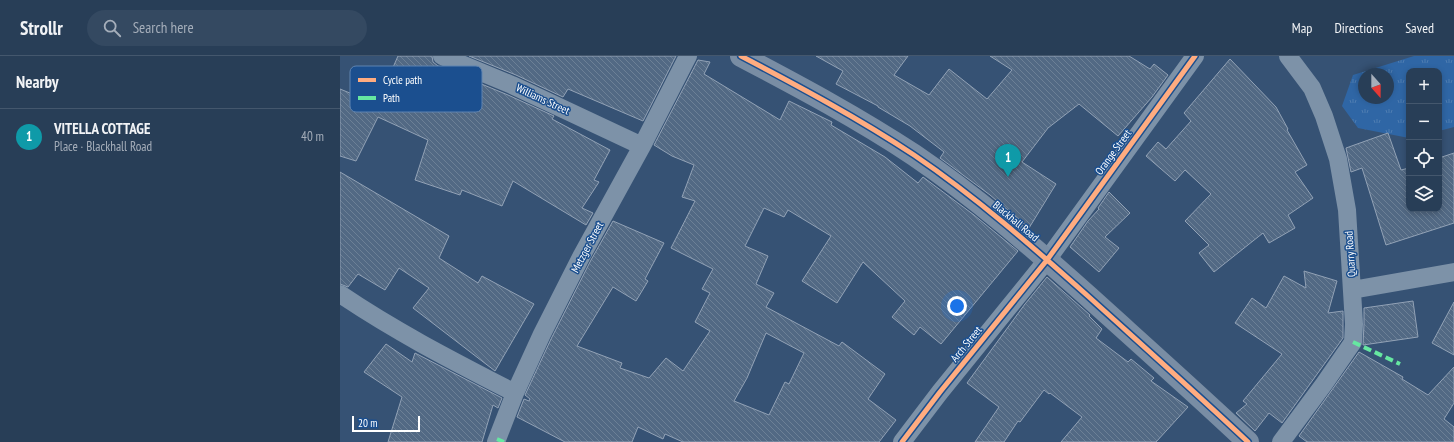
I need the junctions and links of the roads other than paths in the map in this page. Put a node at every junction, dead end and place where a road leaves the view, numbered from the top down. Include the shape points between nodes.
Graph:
1 (442, 56) edge
2 (688, 56) edge
3 (741, 56) edge
4 (1195, 56) edge
5 (1288, 56) edge
6 (466, 66) edge
7 (482, 73) edge
8 (642, 146) junction
9 (1047, 260) junction
10 (1454, 272) edge
11 (1352, 290) junction
12 (340, 294) edge
13 (515, 393) junction
14 (496, 442) edge
15 (902, 442) edge
16 (1248, 442) edge
17 (1281, 442) edge

1 - 6 street, Williams Street
2 - 8 street, Metzger Street
3 - 9 street, Blackhall Road via 864,123 915,156 967,194
4 - 9 street, Orange Street
5 - 11 street, Quarry Road via 1312,88 1338,159 1347,210
7 - 8 street, Williams Street
8 - 13 street, Metzger Street via 582,255
9 - 15 street, Arch Street
9 - 16 street, Blackhall Road
10 - 11 street
11 - 17 street, Quarry Road via 1353,342
12 - 13 street via 422,345
13 - 14 street, Metzger Street

